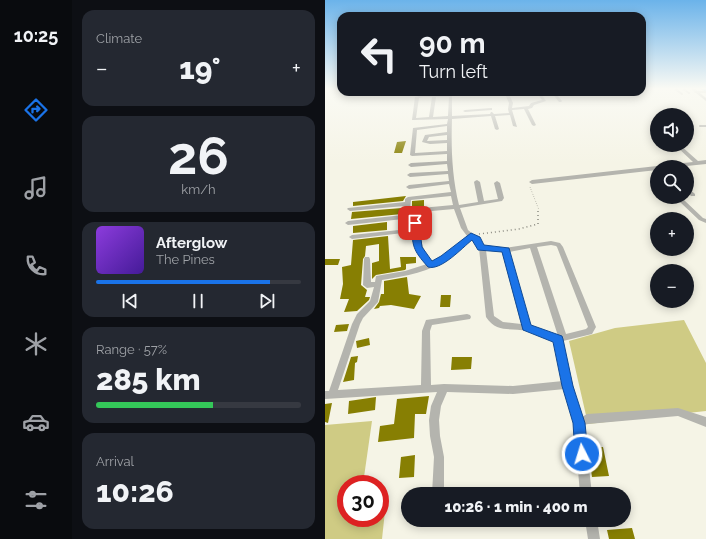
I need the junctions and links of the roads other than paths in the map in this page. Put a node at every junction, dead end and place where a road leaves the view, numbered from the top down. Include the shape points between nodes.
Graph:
1 (415, 114) edge
2 (432, 114) edge
3 (449, 114) edge
4 (510, 114) edge
5 (511, 114) edge
6 (528, 114) edge
7 (493, 116) junction
8 (466, 117) joint
9 (449, 118) junction
10 (431, 119) junction
11 (449, 125) junction
12 (534, 125) dead end
13 (515, 126) dead end
14 (700, 126) dead end
15 (706, 126) edge
16 (497, 129) dead end
17 (448, 134) junction
18 (449, 141) junction
19 (449, 152) junction
20 (685, 152) edge
21 (449, 162) junction
22 (706, 162) edge
23 (694, 163) edge
24 (697, 163) junction
25 (411, 165) dead end
26 (650, 169) edge
27 (449, 172) junction
28 (410, 175) dead end
29 (451, 182) junction
30 (477, 182) dead end
31 (532, 182) road end
32 (497, 183) dead end
33 (409, 187) dead end
34 (452, 194) junction
35 (481, 202) junction
36 (456, 207) junction
37 (349, 209) dead end
38 (406, 210) junction
39 (706, 217) edge
40 (706, 220) edge
41 (348, 223) dead end
42 (415, 223) dead end
43 (471, 236) junction
44 (352, 237) dead end
45 (533, 246) junction
46 (481, 248) junction
47 (505, 250) junction
48 (367, 259) dead end
49 (431, 265) junction
50 (377, 284) junction
51 (467, 317) dead end
52 (526, 327) junction
53 (560, 338) junction
54 (567, 386) junction
55 (426, 388) junction
56 (444, 388) junction
57 (329, 394) edge
58 (706, 422) edge
59 (579, 423) junction
60 (438, 487) edge
61 (585, 487) edge
62 (592, 527) edge
63 (594, 539) edge

1 - 10 street via 414,118 417,119
2 - 10 street
3 - 9 street
4 - 7 street
5 - 13 street
6 - 12 street
7 - 8 street
7 - 16 street
8 - 9 street
9 - 10 street
9 - 11 street
11 - 17 street
11 - 19 street via 415,129 412,155
14 - 15 lane
17 - 18 street
17 - 18 street via 427,136 424,142
18 - 19 street
19 - 21 street
20 - 24 street
21 - 25 street
21 - 27 street
22 - 24 street
23 - 24 street
26 - 31 street
27 - 28 street
27 - 29 street
29 - 33 street
29 - 34 street
30 - 35 street
32 - 35 street via 501,199
34 - 36 street
34 - 38 street via 408,199
35 - 36 street
36 - 38 street
36 - 43 street via 466,233
37 - 38 street
38 - 41 street
38 - 44 street via 405,229 401,232
39 - 40 street via 688,200 682,201 701,219
42 - 49 street via 418,247
43 - 46 street via 477,239
43 - 49 street via 445,258
45 - 47 street
45 - 53 street
45 - 53 street via 551,243 559,246 591,323 592,329 589,332
46 - 47 street
46 - 52 street via 490,317 504,326
47 - 52 street
48 - 50 street via 367,285
49 - 50 street via 410,273 379,278
50 - 57 street via 374,302 356,324
51 - 55 street via 429,322 426,337
52 - 53 street
53 - 54 street
54 - 56 street via 539,386 513,390
54 - 59 street
55 - 56 street
55 - 57 street
56 - 60 street via 435,406
58 - 59 street via 678,412 587,419
59 - 61 street
62 - 63 street

